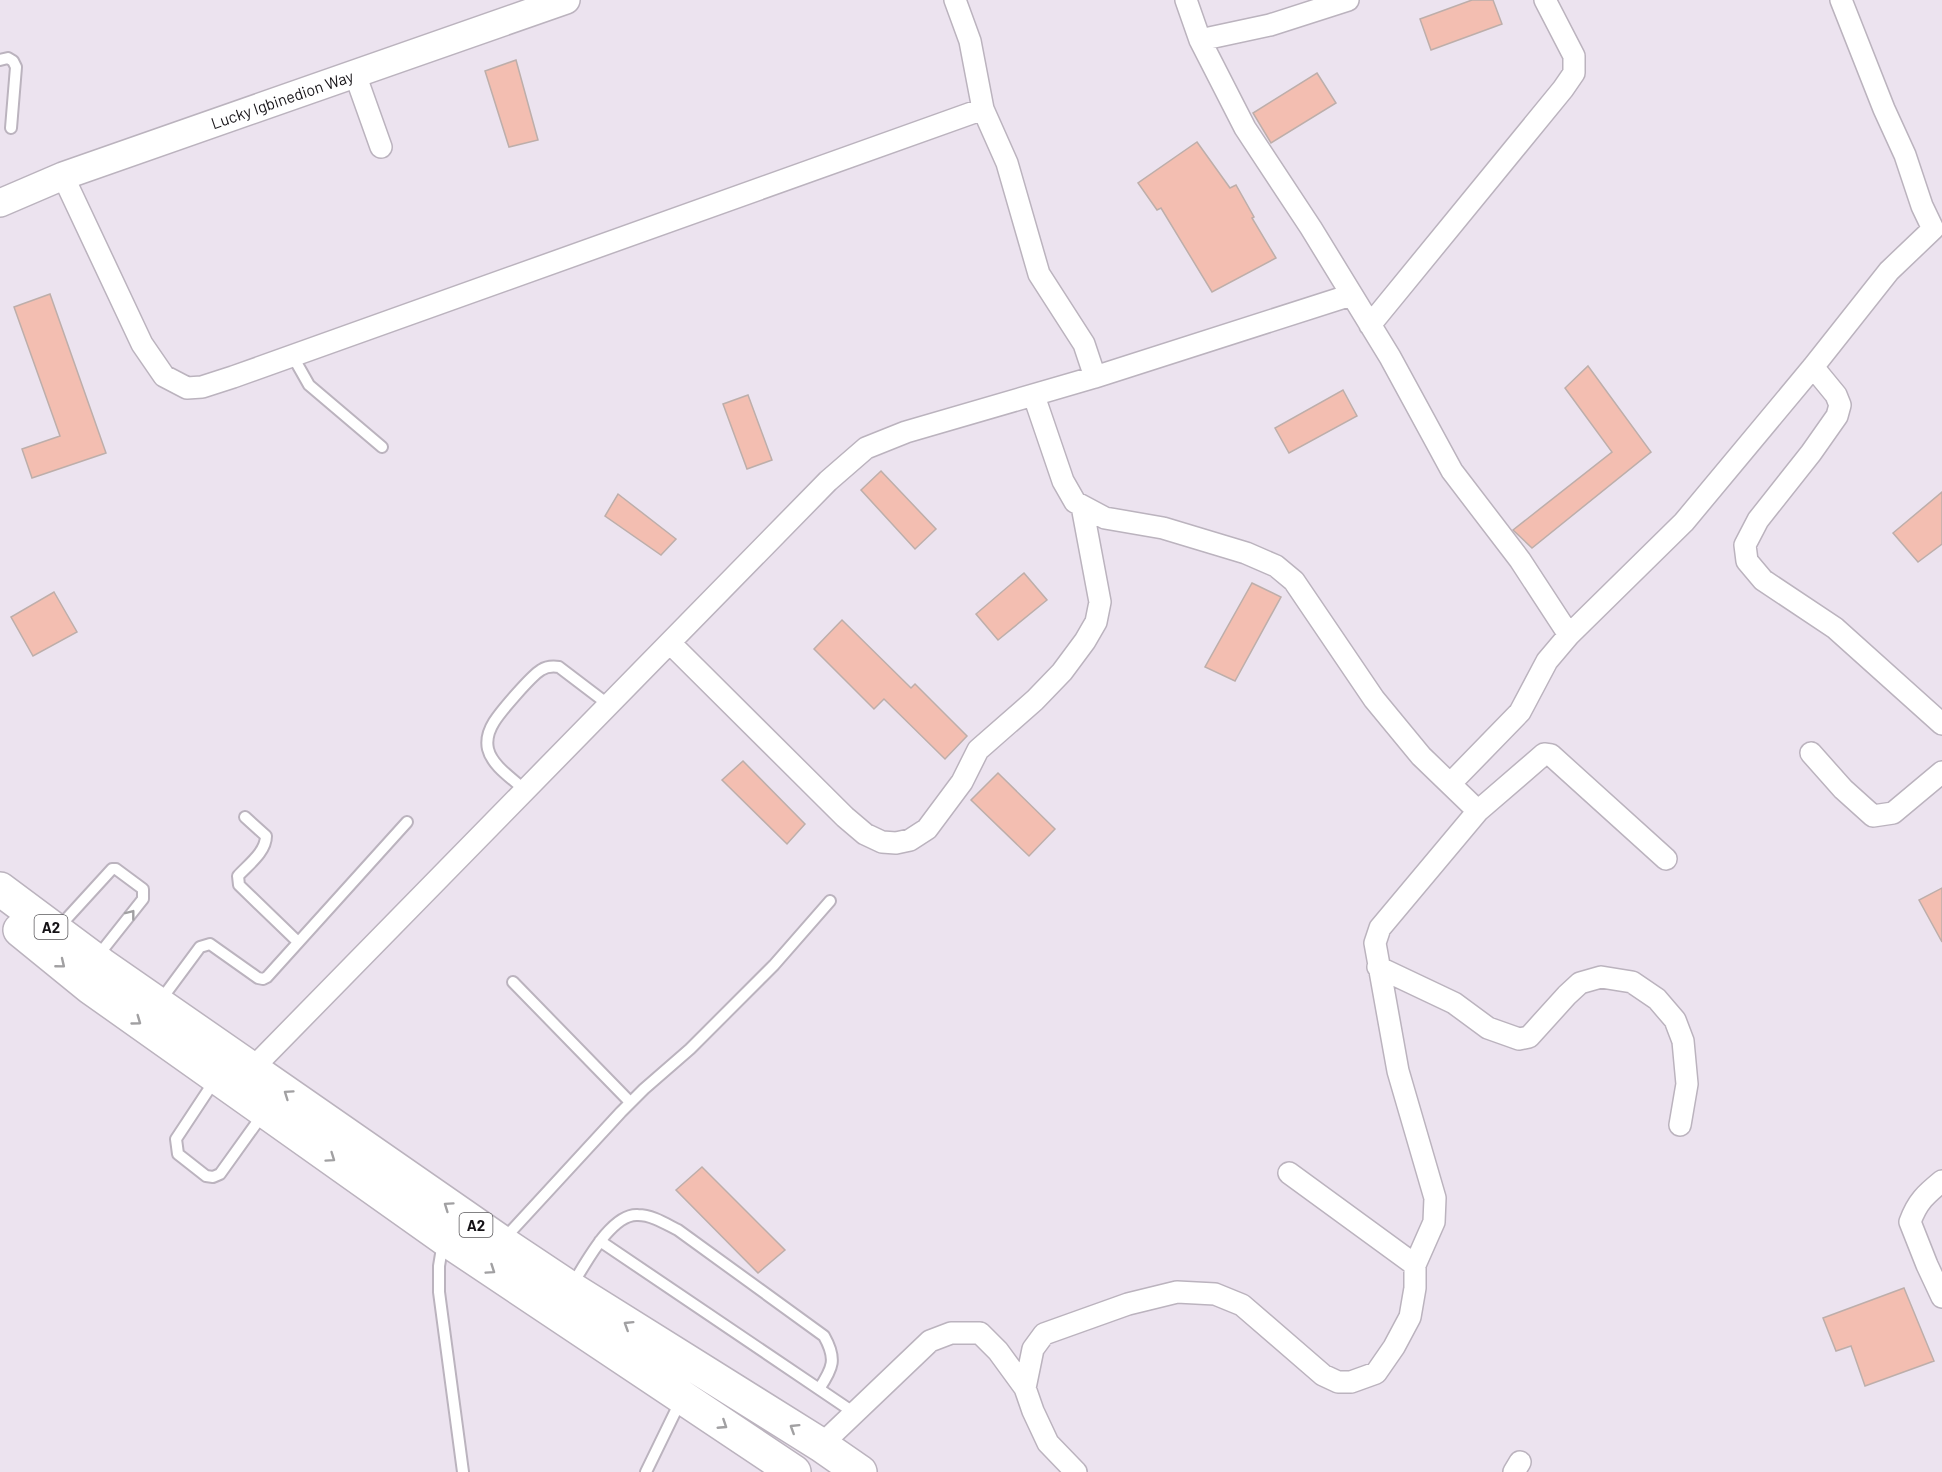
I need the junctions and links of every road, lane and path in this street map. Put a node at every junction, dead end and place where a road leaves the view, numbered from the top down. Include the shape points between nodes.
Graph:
1 (566, 0) edge
2 (956, 0) edge
3 (1186, 0) edge
4 (1348, 0) edge
5 (1545, 0) edge
6 (1841, 0) edge
7 (1200, 40) junction
8 (0, 60) edge
9 (355, 74) junction
10 (983, 109) junction
11 (11, 128) dead end
12 (381, 147) dead end
13 (63, 176) junction
14 (0, 203) edge
15 (1938, 226) edge
16 (1351, 295) junction
17 (1370, 326) junction
18 (292, 355) junction
19 (1813, 367) junction
20 (1095, 377) junction
21 (1034, 396) junction
22 (382, 447) dead end
23 (1082, 506) junction
24 (1569, 635) junction
25 (670, 643) junction
26 (609, 705) junction
27 (1942, 724) edge
28 (1811, 753) dead end
29 (1942, 772) edge
30 (1451, 783) junction
31 (525, 790) junction
32 (1478, 811) junction
33 (245, 817) dead end
34 (407, 822) dead end
35 (1666, 859) dead end
36 (0, 889) edge
37 (830, 901) dead end
38 (0, 914) edge
39 (56, 931) junction
40 (298, 942) junction
41 (1378, 967) junction
42 (96, 970) junction
43 (513, 982) dead end
44 (158, 1004) junction
45 (252, 1069) junction
46 (216, 1078) junction
47 (630, 1102) junction
48 (265, 1112) junction
49 (1680, 1125) dead end
50 (1288, 1173) dead end
51 (1942, 1181) edge
52 (444, 1238) junction
53 (600, 1241) junction
54 (501, 1242) junction
55 (1416, 1265) junction
56 (570, 1288) junction
57 (1942, 1297) edge
58 (1025, 1388) junction
59 (819, 1389) junction
60 (682, 1399) junction
61 (853, 1412) junction
62 (821, 1445) junction
63 (788, 1470) edge
64 (463, 1472) edge
65 (646, 1472) edge
66 (860, 1472) edge
67 (1076, 1472) edge

1 - 9 street, Lucky Igbinedion Way
2 - 10 street via 970,41
3 - 7 street
4 - 7 street via 1269,25
5 - 17 street via 1574,56 1574,73
6 - 15 street via 1905,154 1922,206
7 - 16 street via 1245,128
8 - 11 lane via 8,58 16,67
9 - 12 street
9 - 13 street, Lucky Igbinedion Way
10 - 18 street
10 - 20 street via 1007,163 1039,274 1084,344
13 - 14 street, Lucky Igbinedion Way
13 - 18 street via 142,344 164,376 187,388 202,387
15 - 19 street via 1889,272
16 - 17 street
16 - 20 street
17 - 24 street via 1452,471 1520,560
18 - 22 lane via 309,385
19 - 24 street via 1684,522
19 - 27 street via 1836,395 1840,405 1837,416 1758,520 1745,545 1747,561 1763,580 1835,628
20 - 21 street
21 - 23 street via 1063,481 1075,502
21 - 25 street via 906,432 866,448
23 - 25 street via 1100,602 1096,622 1062,672 978,750 962,783 927,829 910,840 882,842 845,817
23 - 30 street via 1106,518 1162,528 1276,566 1294,581 1374,699 1422,756
24 - 30 street via 1547,661 1520,712
25 - 26 street
26 - 31 street
26 - 31 lane via 559,667 550,666 536,673 489,733 491,756
28 - 29 street via 1873,816 1893,813
30 - 32 street
31 - 45 street
32 - 35 street via 1544,754 1551,755
32 - 41 street via 1380,928 1375,943
33 - 40 lane via 266,836 266,843 238,876 238,885
34 - 40 lane
36 - 39 highway, A2
37 - 47 lane via 690,1050
38 -> 42 highway, A2
39 - 42 highway, A2
42 -> 39 lane via 143,899 143,889 112,869
40 - 44 lane via 263,980 205,944
41 - 49 street via 1454,1003 1488,1028 1519,1039 1529,1037 1580,983 1601,977 1632,982 1657,999 1674,1020 1683,1041 1687,1084
41 - 55 street via 1398,1071 1435,1198 1434,1222
42 - 44 highway, A2
42 -> 46 highway, A2
43 - 47 lane
44 - 45 highway, A2
54 -> 45 highway, A2
46 - 48 highway, A2
46 - 48 lane via 176,1139 178,1154 206,1176 220,1174
47 - 54 lane
48 -> 52 highway, A2
50 - 55 street
51 - 57 street via 1926,1194 1910,1222
52 -> 60 highway, A2
52 - 64 lane via 439,1292
53 - 56 lane
53 - 59 lane
53 - 59 lane via 620,1220 637,1214 678,1230 824,1336 832,1349 831,1371
54 - 56 highway, A2
55 - 58 street via 1410,1317 1394,1347 1376,1373 1351,1382 1338,1382 1323,1375 1242,1305 1215,1294 1177,1292 1128,1304 1044,1334 1033,1349
62 -> 56 highway, A2
58 - 61 street via 980,1333 951,1333 930,1341
58 - 67 street via 1048,1443
59 - 61 lane
60 -> 63 highway, A2
60 - 65 lane
61 - 62 street
62 - 66 highway, A2

